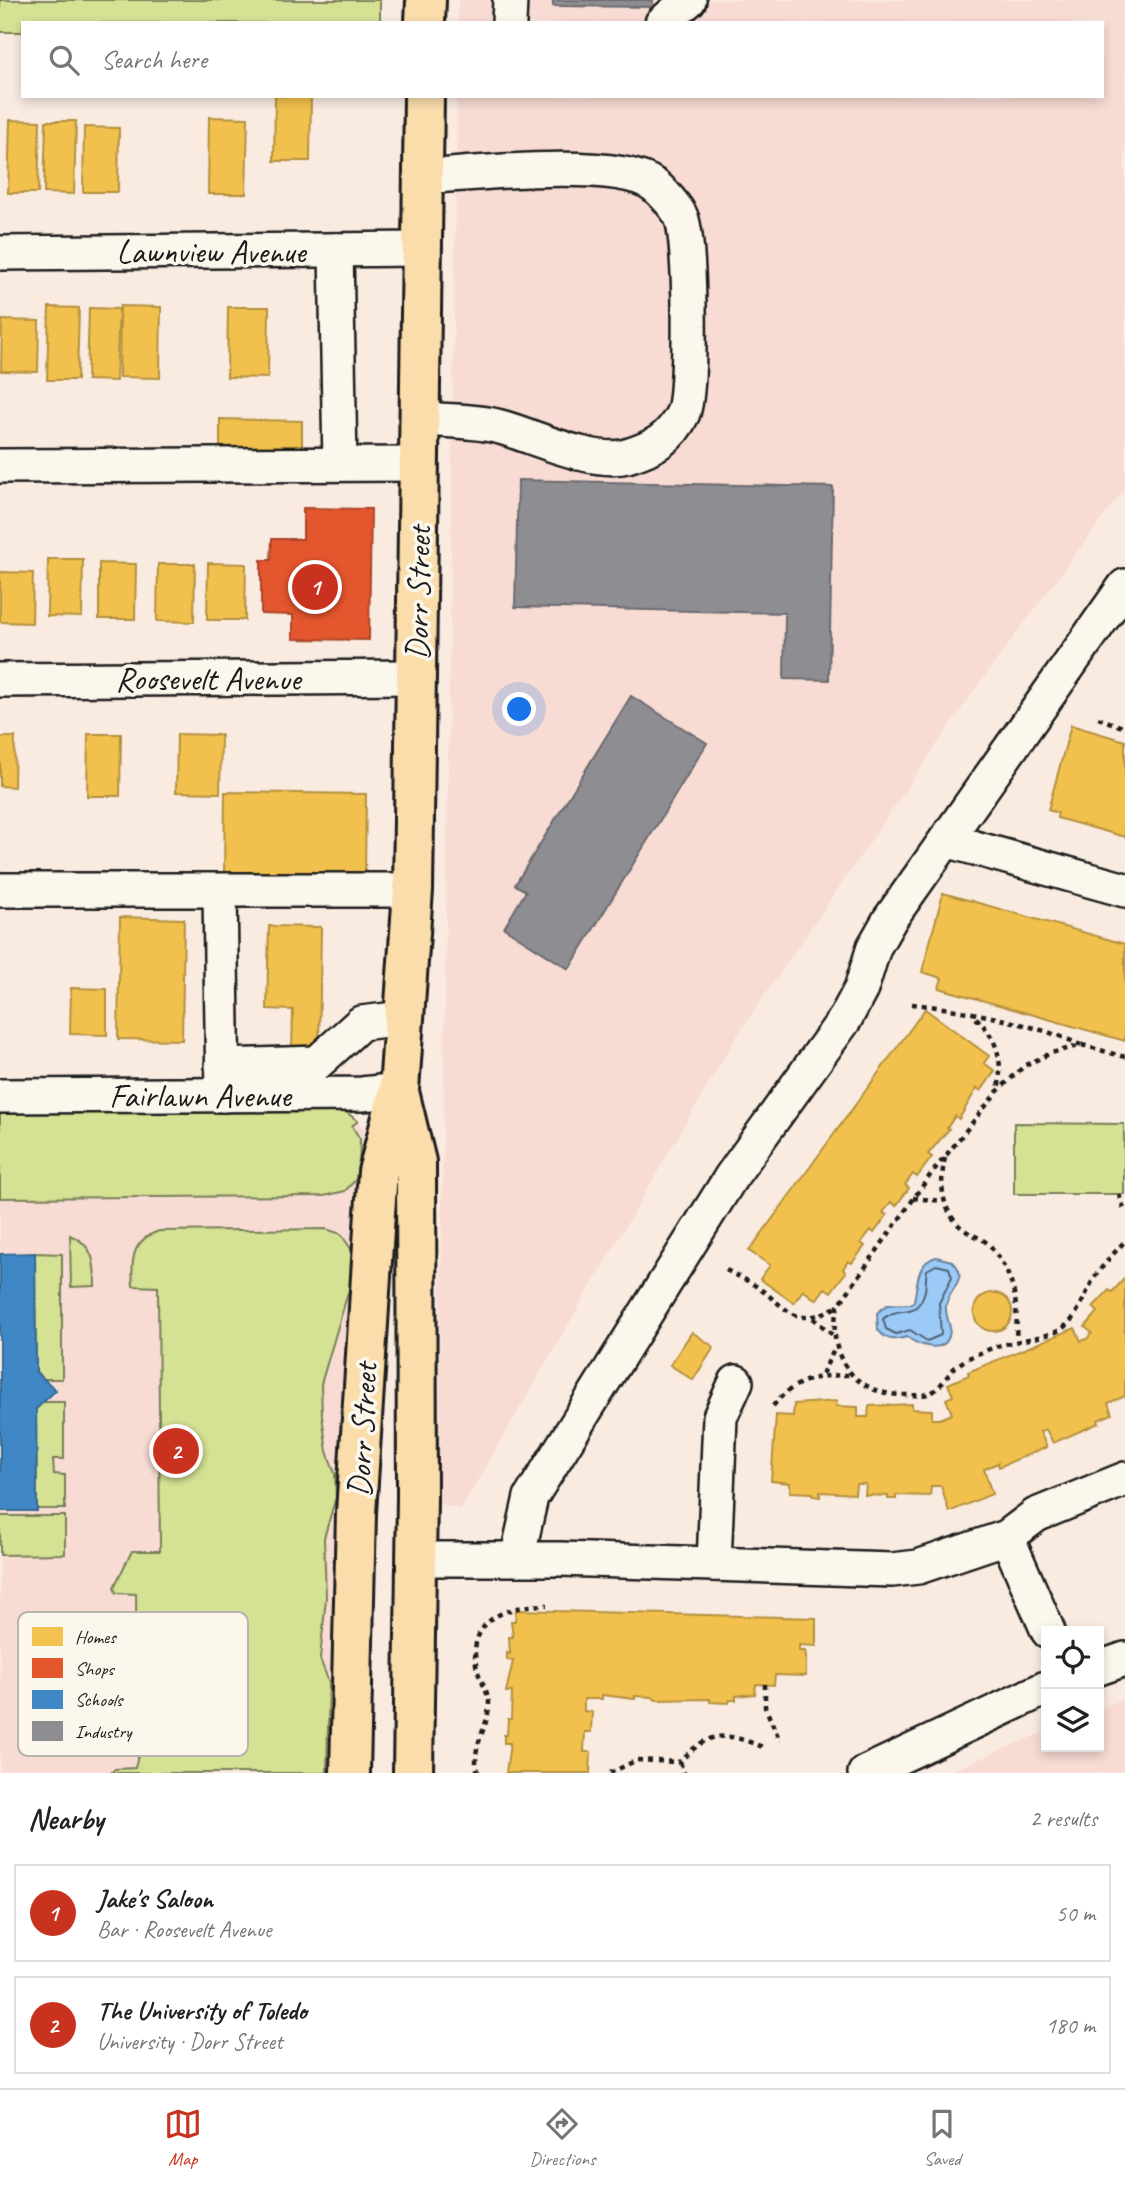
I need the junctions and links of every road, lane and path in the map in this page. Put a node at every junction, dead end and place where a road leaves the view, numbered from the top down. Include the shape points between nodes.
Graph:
1 (426, 0) edge
2 (510, 0) edge
3 (689, 0) edge
4 (425, 21) edge
5 (509, 21) edge
6 (664, 21) edge
7 (424, 98) edge
8 (422, 177) junction
9 (421, 249) junction
10 (336, 250) junction
11 (0, 253) edge
12 (419, 418) junction
13 (340, 464) junction
14 (419, 464) junction
15 (0, 466) edge
16 (1125, 586) edge
17 (416, 677) junction
18 (0, 680) edge
19 (1098, 718) dead end
20 (1125, 729) edge
21 (946, 840) junction
22 (0, 890) edge
23 (413, 890) junction
24 (1125, 890) edge
25 (220, 891) junction
26 (912, 1004) dead end
27 (974, 1016) junction
28 (404, 1018) junction
29 (1082, 1045) junction
30 (1125, 1057) edge
31 (222, 1080) junction
32 (399, 1090) junction
33 (997, 1093) junction
34 (0, 1096) edge
35 (945, 1156) junction
36 (1119, 1194) dead end
37 (913, 1198) junction
38 (943, 1201) junction
39 (1125, 1212) edge
40 (1125, 1241) edge
41 (726, 1270) dead end
42 (838, 1306) junction
43 (813, 1317) junction
44 (834, 1336) junction
45 (1016, 1340) junction
46 (835, 1348) junction
47 (821, 1375) junction
48 (853, 1375) junction
49 (364, 1377) junction
50 (736, 1382) dead end
51 (773, 1406) dead end
52 (1125, 1479) edge
53 (1007, 1537) junction
54 (406, 1559) junction
55 (517, 1559) junction
56 (714, 1564) junction
57 (547, 1605) dead end
58 (1046, 1626) edge
59 (1125, 1660) edge
60 (1104, 1666) edge
61 (765, 1684) dead end
62 (1044, 1689) edge
63 (780, 1741) dead end
64 (765, 1748) dead end
65 (680, 1762) junction
66 (616, 1769) junction
67 (350, 1773) edge
68 (412, 1773) edge
69 (478, 1773) edge
70 (610, 1773) edge
71 (624, 1773) edge
72 (684, 1773) edge
73 (865, 1773) edge

1 - 4 main road
2 - 5 street
3 - 6 street
7 - 8 main road, Dorr Street
8 - 9 main road, Dorr Street
8 - 12 street via 557,168 614,173 653,183 681,216 688,258 689,336 684,411 662,443 623,457 583,453 502,427
9 - 10 street, Lawnview Avenue
9 - 12 main road, Dorr Street
10 - 11 street, Lawnview Avenue
10 - 13 street
12 - 14 main road, Dorr Street
13 - 14 street
13 - 15 street
14 - 17 main road, Dorr Street
16 - 21 street
17 - 18 street, Roosevelt Avenue
17 - 23 main road, Dorr Street
19 - 20 path
21 - 24 street
21 - 55 street via 874,947 861,989 845,1019 731,1177 531,1497
22 - 25 street
23 - 25 street
23 - 28 main road, Dorr Street
25 - 31 street
26 - 27 path
27 - 29 path
27 - 33 path via 1000,1052
28 - 31 street via 361,1023 317,1063
28 - 32 main road, Dorr Street
29 - 30 path
29 - 33 path via 1033,1061
31 - 32 street, Fairlawn Avenue via 362,1094
31 - 34 street, Fairlawn Avenue
32 - 49 main road, Dorr Street via 378,1172
32 - 54 main road, Dorr Street via 416,1162
33 - 35 path
35 - 37 path
35 - 38 path
36 - 39 path
37 - 38 path
37 - 42 path
38 - 45 path via 968,1233 978,1234 992,1247 1010,1280 1018,1299
40 - 45 path via 1096,1275 1063,1329
41 - 43 path via 758,1287 785,1311
42 - 43 path
42 - 44 path
43 - 44 path
44 - 46 path
45 - 48 path via 965,1360 937,1390 924,1395 878,1391
46 - 47 path
46 - 48 path
47 - 48 path
47 - 51 path via 801,1382
49 - 54 main road via 382,1377 393,1387
49 - 67 main road, Dorr Street
50 - 56 street via 720,1417
52 - 53 street via 1036,1515
53 - 56 street via 918,1567 892,1570
53 - 58 street
54 - 55 street
54 - 68 main road, Dorr Street via 414,1713
55 - 56 street
57 - 69 path via 505,1610 484,1627 478,1641 475,1662 489,1709 476,1745
59 - 60 street
61 - 63 path via 765,1706
62 - 73 street
64 - 65 path via 719,1735 696,1745
65 - 66 path via 637,1760
65 - 72 path
66 - 70 path
66 - 71 path

